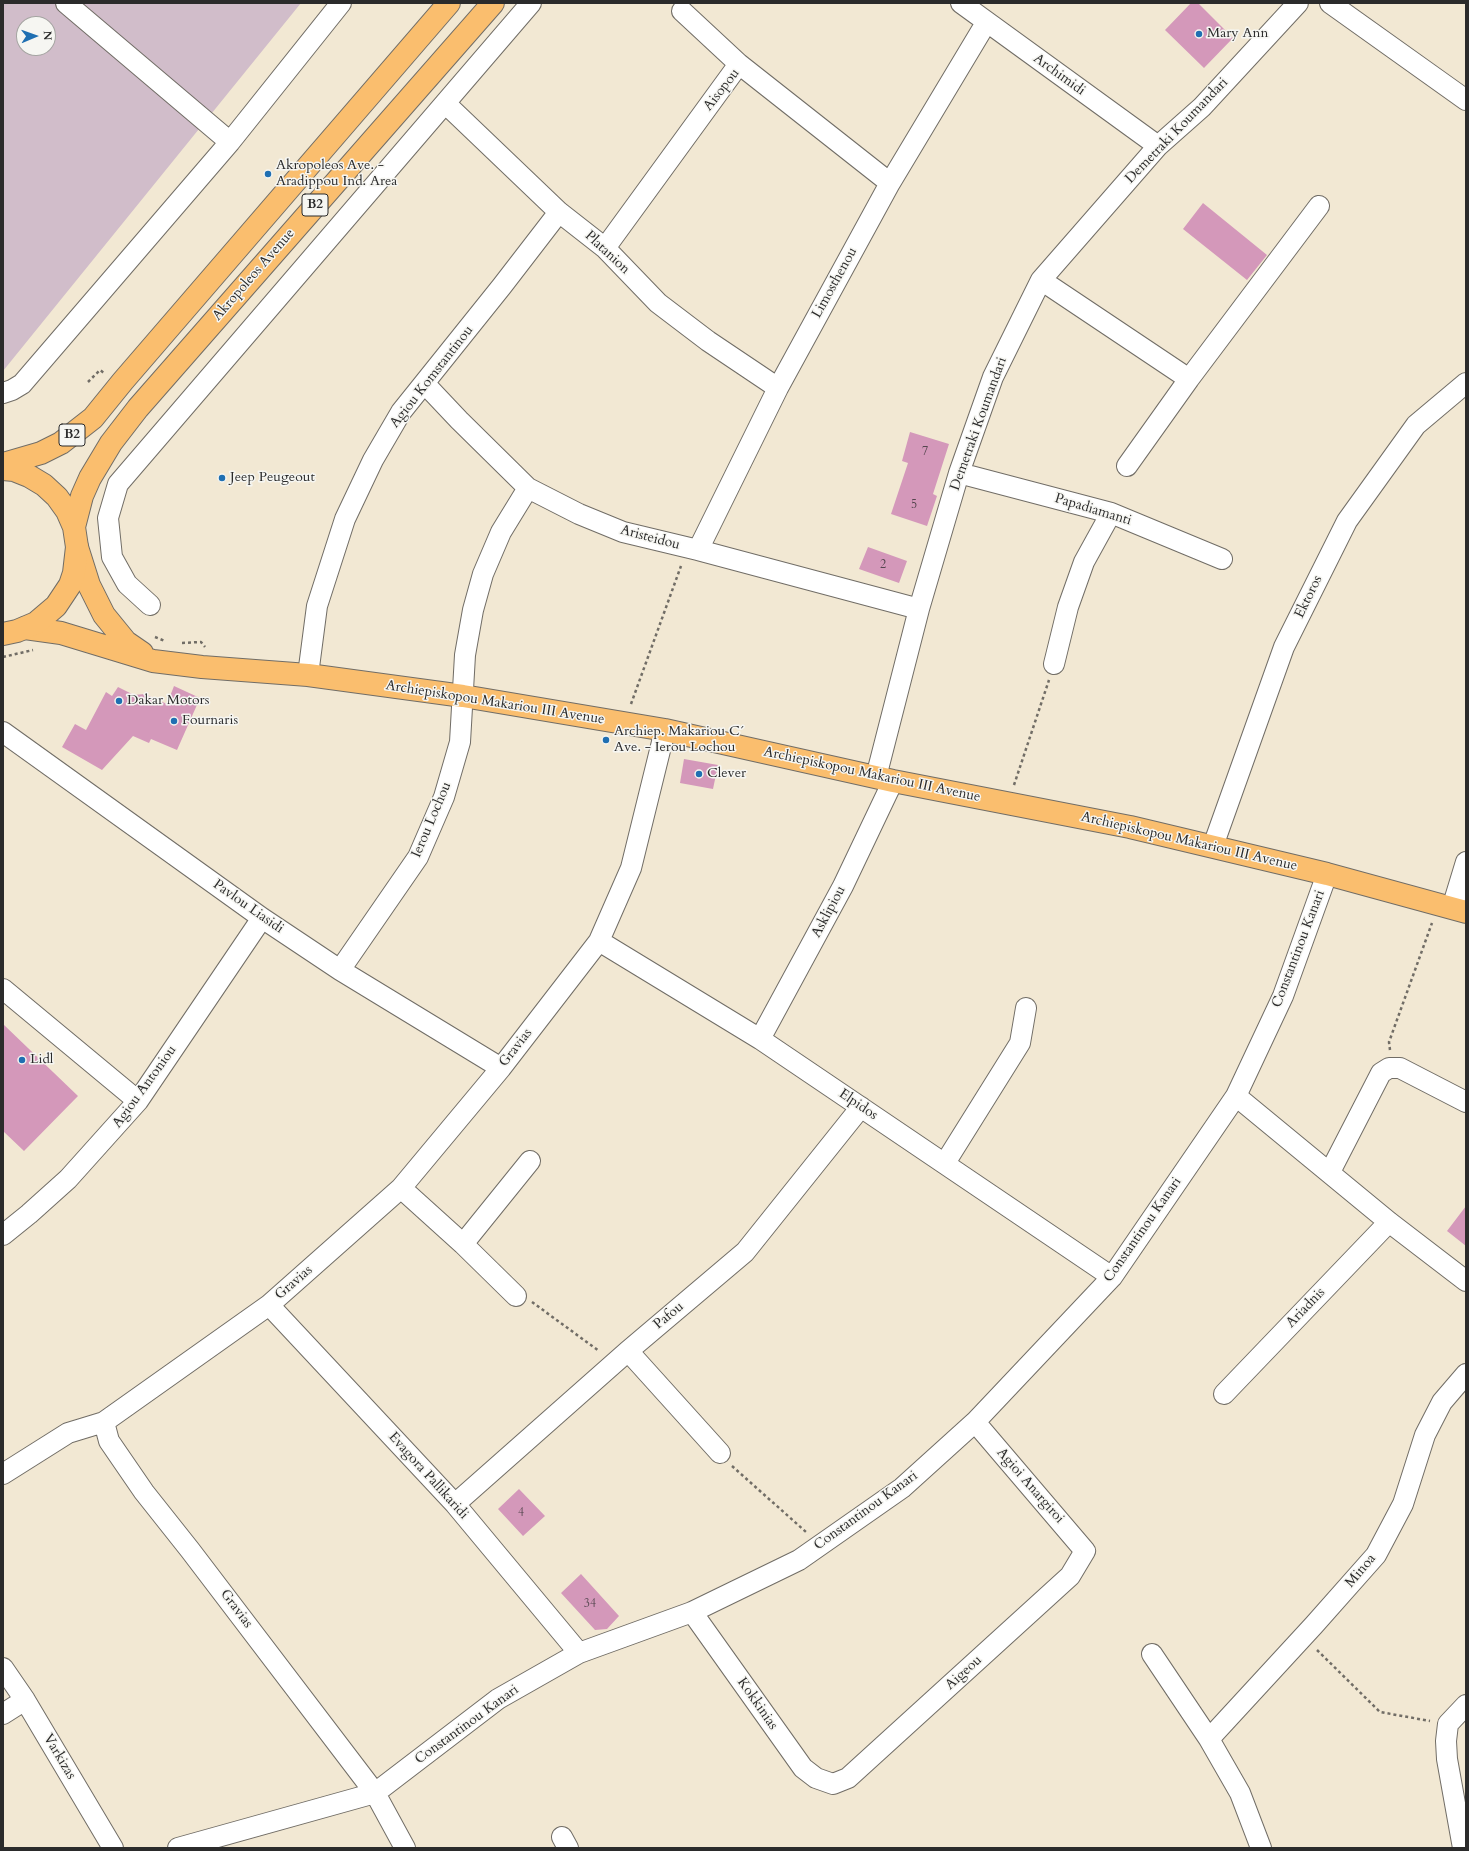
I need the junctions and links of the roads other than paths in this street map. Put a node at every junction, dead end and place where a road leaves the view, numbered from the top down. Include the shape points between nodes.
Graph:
1 (66, 3) edge
2 (341, 3) edge
3 (449, 3) edge
4 (493, 3) edge
5 (531, 3) edge
6 (960, 3) edge
7 (1298, 3) edge
8 (1330, 3) edge
9 (682, 11) dead end
10 (986, 23) junction
11 (739, 64) junction
12 (1464, 93) edge
13 (446, 104) junction
14 (230, 142) junction
15 (1158, 146) junction
16 (890, 183) junction
17 (1319, 206) dead end
18 (559, 212) junction
19 (605, 248) junction
20 (1041, 280) junction
21 (1189, 379) junction
22 (1466, 383) edge
23 (425, 384) junction
24 (778, 388) junction
25 (3, 393) edge
26 (3, 464) edge
27 (1127, 466) dead end
28 (3, 469) edge
29 (959, 473) junction
30 (528, 488) junction
31 (1111, 513) junction
32 (75, 537) junction
33 (692, 549) junction
34 (1222, 559) dead end
35 (150, 605) dead end
36 (919, 609) junction
37 (12, 633) edge
38 (153, 661) junction
39 (1054, 664) road end
40 (308, 675) junction
41 (462, 696) junction
42 (665, 730) junction
43 (3, 732) edge
44 (885, 779) junction
45 (1213, 846) junction
46 (1466, 862) edge
47 (1327, 874) junction
48 (1452, 909) edge
49 (262, 918) junction
50 (599, 941) junction
51 (340, 970) junction
52 (3, 989) edge
53 (1026, 1008) dead end
54 (760, 1039) junction
55 (501, 1068) junction
56 (1236, 1096) junction
57 (138, 1102) junction
58 (1466, 1102) edge
59 (861, 1107) junction
60 (530, 1161) dead end
61 (945, 1163) junction
62 (1330, 1172) junction
63 (401, 1188) junction
64 (1389, 1222) junction
65 (3, 1235) edge
66 (463, 1244) junction
67 (1112, 1277) junction
68 (1466, 1281) edge
69 (516, 1296) road end
70 (270, 1305) junction
71 (622, 1356) junction
72 (1466, 1374) edge
73 (1224, 1394) dead end
74 (104, 1422) junction
75 (975, 1422) junction
76 (720, 1453) road end
77 (3, 1474) edge
78 (455, 1504) junction
79 (1085, 1551) joint
80 (692, 1612) junction
81 (579, 1653) junction
82 (1152, 1654) dead end
83 (3, 1668) edge
84 (25, 1700) junction
85 (1466, 1705) edge
86 (3, 1714) edge
87 (1209, 1739) junction
88 (833, 1784) joint
89 (375, 1793) junction
90 (113, 1848) edge
91 (178, 1848) edge
92 (405, 1848) edge
93 (1261, 1848) edge
94 (1464, 1848) edge

1 - 14 street
2 - 14 street
3 - 26 main road, B2 via 93,418 61,443 41,453
4 - 32 main road, Akropoleos Avenue / B2 via 138,408 111,443 90,478 82,496
5 - 13 street
6 - 10 street, Archimidi
7 - 15 street, Demetraki Koumandari via 1202,107
8 - 12 street
9 - 11 street
10 - 15 street, Archimidi
10 - 16 street, Limosthenou
11 - 16 street, Aisopou
11 - 19 street, Aisopou
13 - 18 street, Platanion
13 - 35 street via 118,484 108,518 112,557 127,584
14 - 25 street via 22,384
15 - 20 street, Demetraki Koumandari
16 - 24 street, Limosthenou
17 - 21 street
18 - 19 street, Platanion
18 - 23 street, Agiou Komstantinou
19 - 24 street, Platanion via 658,303 708,342
20 - 21 street
20 - 29 street, Demetraki Koumandari via 993,378
21 - 27 street
22 - 45 street, Ektoros via 1416,424 1347,521 1284,647
23 - 30 street, Aristeidou
23 - 40 street, Agiou Komstantinou via 401,412 373,460 345,519 317,606
24 - 33 street, Limosthenou
28 - 32 main road, Archiepiskopou Makariou III Avenue via 24,474 44,485 57,497 67,511
29 - 31 street, Papadiamanti
29 - 36 street, Demetraki Koumandari
30 - 33 street, Aristeidou via 579,514 623,532
30 - 41 street, Ierou Lochou via 501,532 484,574 473,610 465,655
31 - 34 street, Papadiamanti
31 - 39 street via 1084,562 1068,607
32 - 37 main road, B2 via 74,573 64,596 47,615
32 - 38 main road, Archiepiskopou Makariou III Avenue via 89,585 104,615 126,642
33 - 36 street, Aristeidou
36 - 44 street, Demetraki Koumandari
37 - 38 main road, Archiepiskopou Makariou III Avenue via 60,633
38 - 40 main road, Archiepiskopou Makariou III Avenue
40 - 41 main road, Archiepiskopou Makariou III Avenue
41 - 42 main road, Archiepiskopou Makariou III Avenue
41 - 51 street, Ierou Lochou via 460,742 444,797 418,857
42 - 44 main road, Archiepiskopou Makariou III Avenue
42 - 50 street, Gravias via 631,868
43 - 49 street, Pavlou Liasidi
44 - 45 main road, Archiepiskopou Makariou III Avenue via 1130,827
44 - 54 street, Asklipiou via 843,886
45 - 47 main road, Archiepiskopou Makariou III Avenue
46 - 48 street
47 - 48 main road, Archiepiskopou Makariou III Avenue
47 - 56 street, Constantinou Kanari via 1283,996
49 - 51 street, Pavlou Liasidi
49 - 57 street, Agiou Antoniou
50 - 54 street, Elpidos
50 - 55 street, Gravias
51 - 55 street, Pavlou Liasidi
52 - 57 street
53 - 61 street via 1020,1043
54 - 59 street, Elpidos
55 - 63 street, Gravias
56 - 62 street
56 - 67 street, Constantinou Kanari
57 - 65 street, Agiou Antoniou via 68,1179
58 - 62 street via 1400,1068 1389,1068 1381,1073
59 - 61 street, Elpidos
59 - 71 street, Pafou via 745,1252
60 - 66 street
61 - 67 street, Elpidos
62 - 64 street
63 - 66 street
63 - 70 street, Gravias
64 - 68 street
64 - 73 street, Ariadnis
66 - 69 street
67 - 75 street, Constantinou Kanari
70 - 74 street, Gravias
70 - 78 street, Evagora Pallikaridi
71 - 76 street
71 - 78 street, Pafou
72 - 87 street, Minoa via 1442,1402 1425,1435 1403,1504 1376,1555
74 - 77 street, Gravias via 68,1433
74 - 89 street, Gravias via 109,1441 144,1492
75 - 79 street, Agioi Anargiroi
75 - 80 street, Constantinou Kanari via 902,1488 799,1560
78 - 81 street, Evagora Pallikaridi
79 - 88 street, Aigeou via 1070,1576 848,1778
80 - 81 street, Constantinou Kanari
80 - 88 street, Kokkinias via 803,1768 816,1778
81 - 89 street, Constantinou Kanari via 498,1700
82 - 87 street
83 - 84 street, Varkizas
84 - 86 street
84 - 90 street, Varkizas
85 - 94 street via 1448,1724 1446,1741
87 - 93 street via 1240,1793
89 - 91 street, Constantinou Kanari
89 - 92 street, Gravias

